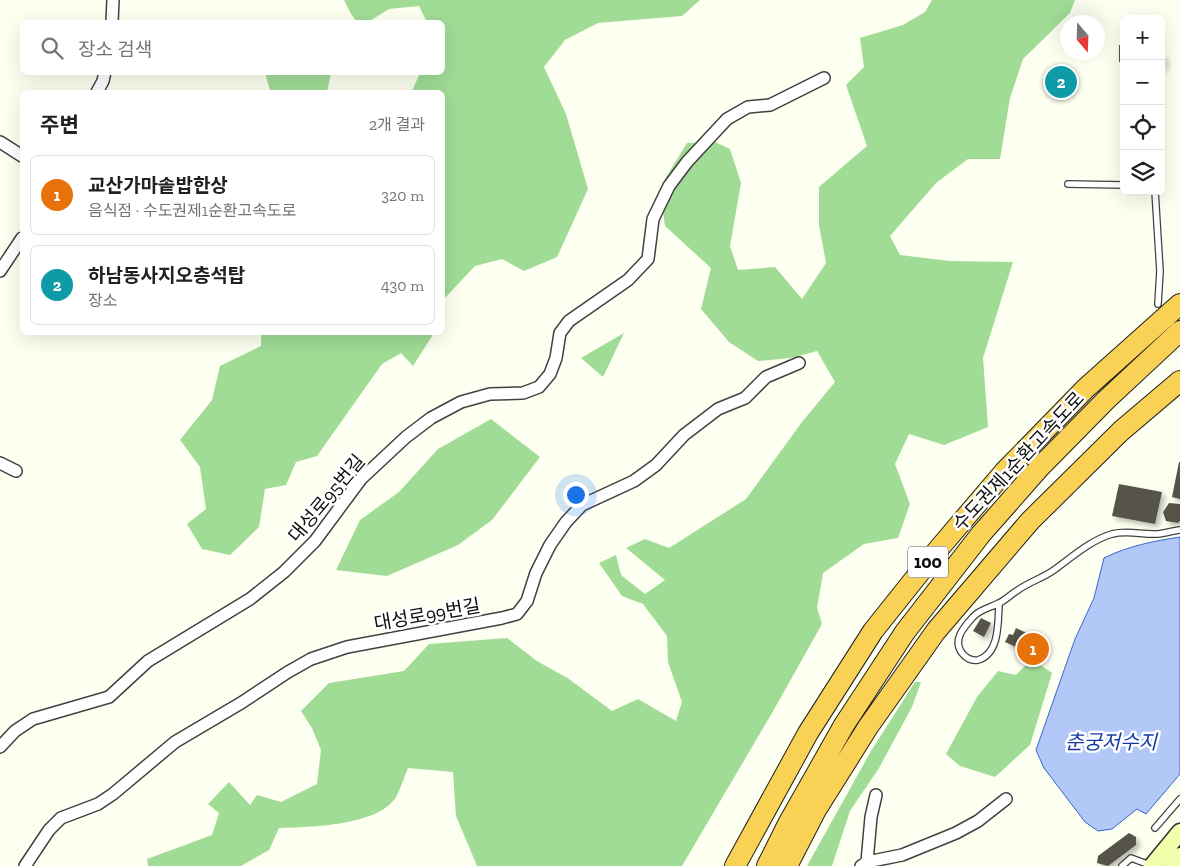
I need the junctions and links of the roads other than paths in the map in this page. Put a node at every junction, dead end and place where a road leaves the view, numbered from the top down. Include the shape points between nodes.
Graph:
1 (113, 0) edge
2 (112, 20) edge
3 (104, 75) edge
4 (824, 78) dead end
5 (98, 90) edge
6 (0, 142) edge
7 (20, 155) edge
8 (1068, 184) dead end
9 (1120, 186) edge
10 (1155, 195) edge
11 (20, 241) edge
12 (0, 271) edge
13 (1158, 304) dead end
14 (1180, 304) edge
15 (1180, 331) edge
16 (799, 363) dead end
17 (1180, 381) edge
18 (0, 463) edge
19 (16, 471) dead end
20 (1180, 530) edge
21 (999, 603) junction
22 (0, 747) edge
23 (876, 795) dead end
24 (1006, 799) dead end
25 (1180, 799) edge
26 (1155, 828) dead end
27 (1180, 832) edge
28 (1180, 856) edge
29 (864, 864) edge
30 (25, 866) edge
31 (735, 866) edge
32 (767, 866) edge
33 (787, 866) edge
34 (1122, 866) edge
35 (1152, 866) edge
36 (1171, 866) edge

1 - 2 street
3 - 5 street
4 - 22 street, 대성로95번길 via 770,105 748,107 727,119 687,162 669,186 653,219 648,259 628,280 569,321 560,333 550,374 539,387 461,402 431,418 361,479 316,541 250,599 148,661 109,697 33,719
6 - 7 street
8 - 9 lane
10 - 13 lane via 1160,271
11 - 12 street
14 - 31 highway, 수도권제1순환고속도로 / 100 via 1086,388 1004,472 873,631 808,733
15 - 32 highway, 수도권제1순환고속도로 / 100 via 1040,467 981,534 905,632 844,725
16 - 30 street, 대성로99번길 via 766,377 745,398 718,409 634,481 582,505 550,545 536,572 527,601 517,614 347,647 311,659 176,742 98,804 60,818
17 - 33 highway, 100 via 1121,431 1030,521 936,631 868,727 816,810
18 - 19 street
20 - 21 lane via 1157,534 1111,534
21 - 21 lane via 974,616 959,635 959,650 965,657 974,661 989,654 998,627
23 - 29 street
24 - 29 street via 956,833 902,855
25 - 26 lane
27 - 35 street
28 - 36 street
34 - 35 lane via 1131,858

